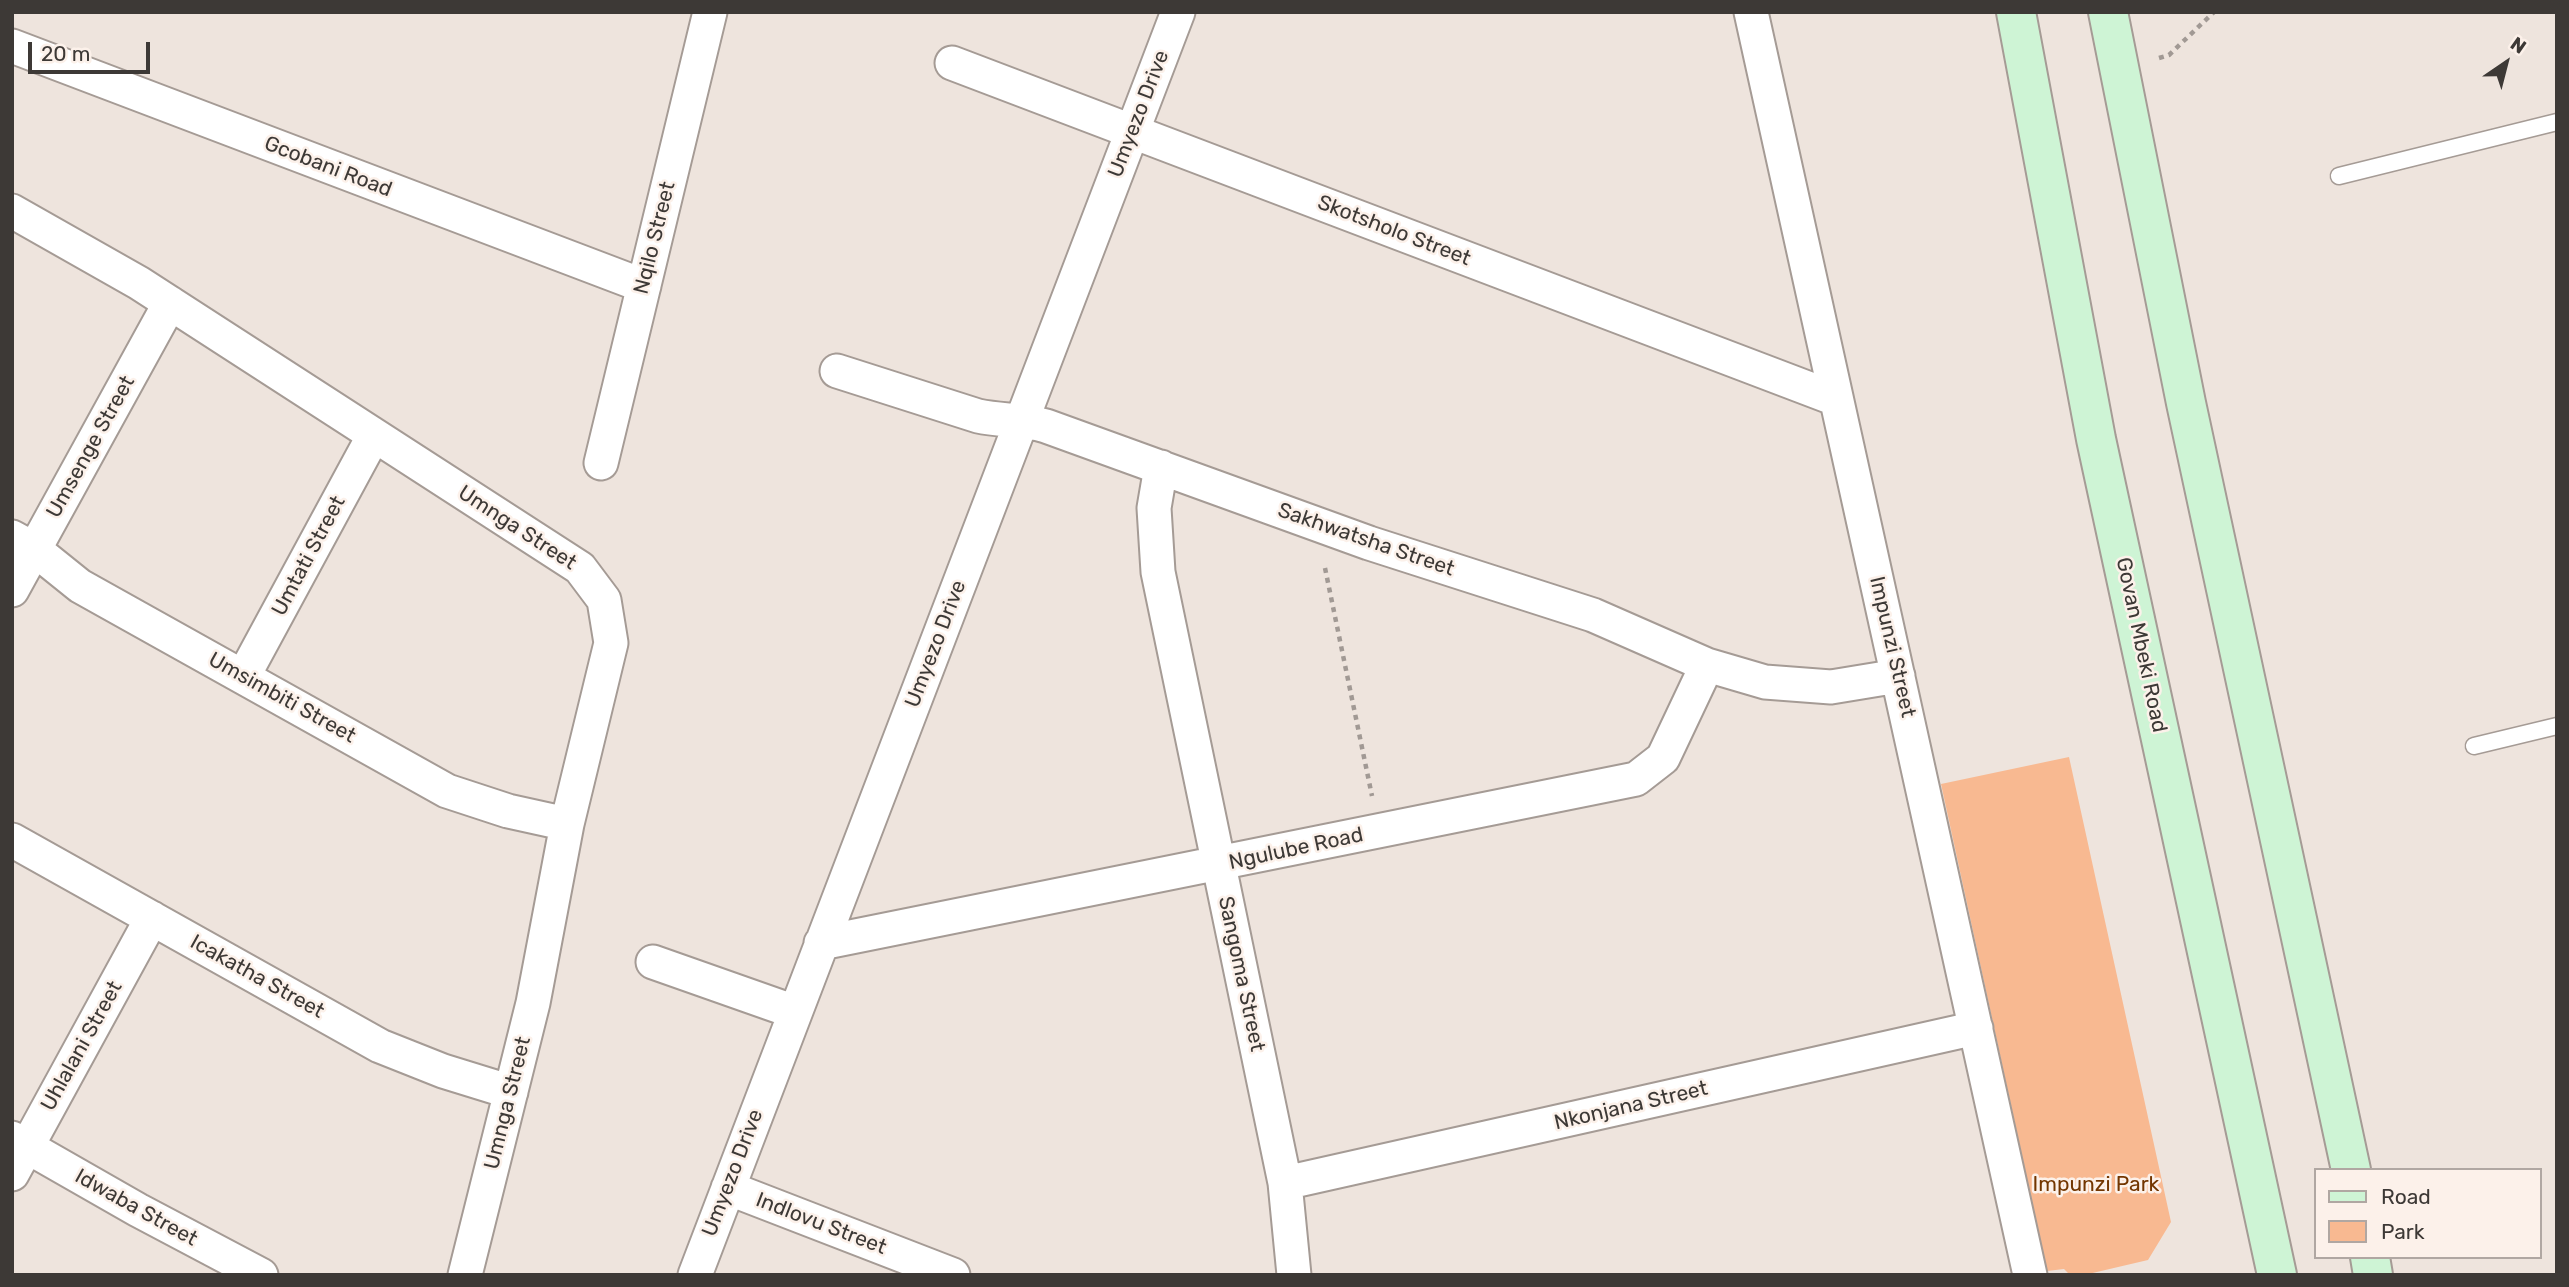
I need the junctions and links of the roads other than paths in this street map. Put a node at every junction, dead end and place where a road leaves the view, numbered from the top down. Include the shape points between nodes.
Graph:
1 (710, 12) edge
2 (1178, 12) edge
3 (2016, 12) edge
4 (2108, 12) edge
5 (1745, 15) edge
6 (12, 46) edge
7 (952, 63) dead end
8 (2557, 122) edge
9 (1132, 132) junction
10 (2339, 176) dead end
11 (12, 211) edge
12 (644, 286) junction
13 (170, 303) junction
14 (837, 371) dead end
15 (1836, 400) junction
16 (1023, 418) junction
17 (374, 435) junction
18 (601, 463) dead end
19 (1161, 467) junction
20 (23, 543) edge
21 (12, 590) edge
22 (1707, 665) junction
23 (1898, 676) junction
24 (243, 677) junction
25 (2557, 726) edge
26 (2474, 746) dead end
27 (567, 824) junction
28 (12, 840) edge
29 (1219, 865) junction
30 (152, 918) junction
31 (821, 943) junction
32 (653, 962) dead end
33 (795, 1012) junction
34 (1976, 1028) junction
35 (511, 1092) junction
36 (17, 1153) edge
37 (2351, 1168) edge
38 (1285, 1183) junction
39 (728, 1188) junction
40 (261, 1275) edge
41 (465, 1275) edge
42 (695, 1275) edge
43 (953, 1275) edge
44 (1294, 1275) edge
45 (2030, 1275) edge
46 (2277, 1275) edge

1 - 12 street, Nqilo Street
2 - 9 street, Umyezo Drive
3 - 46 main road, Govan Mbeki Road via 2096,439
4 - 37 main road via 2189,417
5 - 15 street, Impunzi Street
6 - 12 street, Gcobani Road
7 - 9 street, Skotsholo Street
8 - 10 lane
9 - 15 street, Skotsholo Street
9 - 16 street, Umyezo Drive
11 - 13 street, Umnga Street
12 - 18 street, Nqilo Street
13 - 17 street, Umnga Street
13 - 20 street, Umsenge Street
14 - 16 street, Sakhwatsha Street via 978,416
15 - 23 street, Impunzi Street
16 - 19 street, Sakhwatsha Street
16 - 31 street, Umyezo Drive
17 - 24 street, Umtati Street
17 - 27 street, Umnga Street via 580,568 604,600 611,643
19 - 22 street, Sakhwatsha Street via 1593,615
19 - 29 street, Sangoma Street via 1154,508 1158,572
20 - 21 street, Umsenge Street
20 - 24 street, Umsimbiti Street via 80,586
22 - 23 street, Sakhwatsha Street via 1765,682 1795,685 1831,687
22 - 29 street, Ngulube Road via 1662,758 1636,779
23 - 34 street, Impunzi Street
24 - 27 street, Umsimbiti Street via 447,791
25 - 26 lane
27 - 35 street, Umnga Street
28 - 30 street, Icakatha Street
29 - 31 street, Ngulube Road
29 - 38 street, Sangoma Street
30 - 35 street, Icakatha Street via 380,1045
30 - 36 street, Uhlalani Street
31 - 33 street, Umyezo Drive
32 - 33 street
33 - 39 street, Umyezo Drive
34 - 38 street, Nkonjana Street
34 - 45 street, Impunzi Street
35 - 41 street, Umnga Street
36 - 40 street, Idwaba Street
38 - 44 street, Sangoma Street
39 - 42 street, Umyezo Drive
39 - 43 street, Indlovu Street

